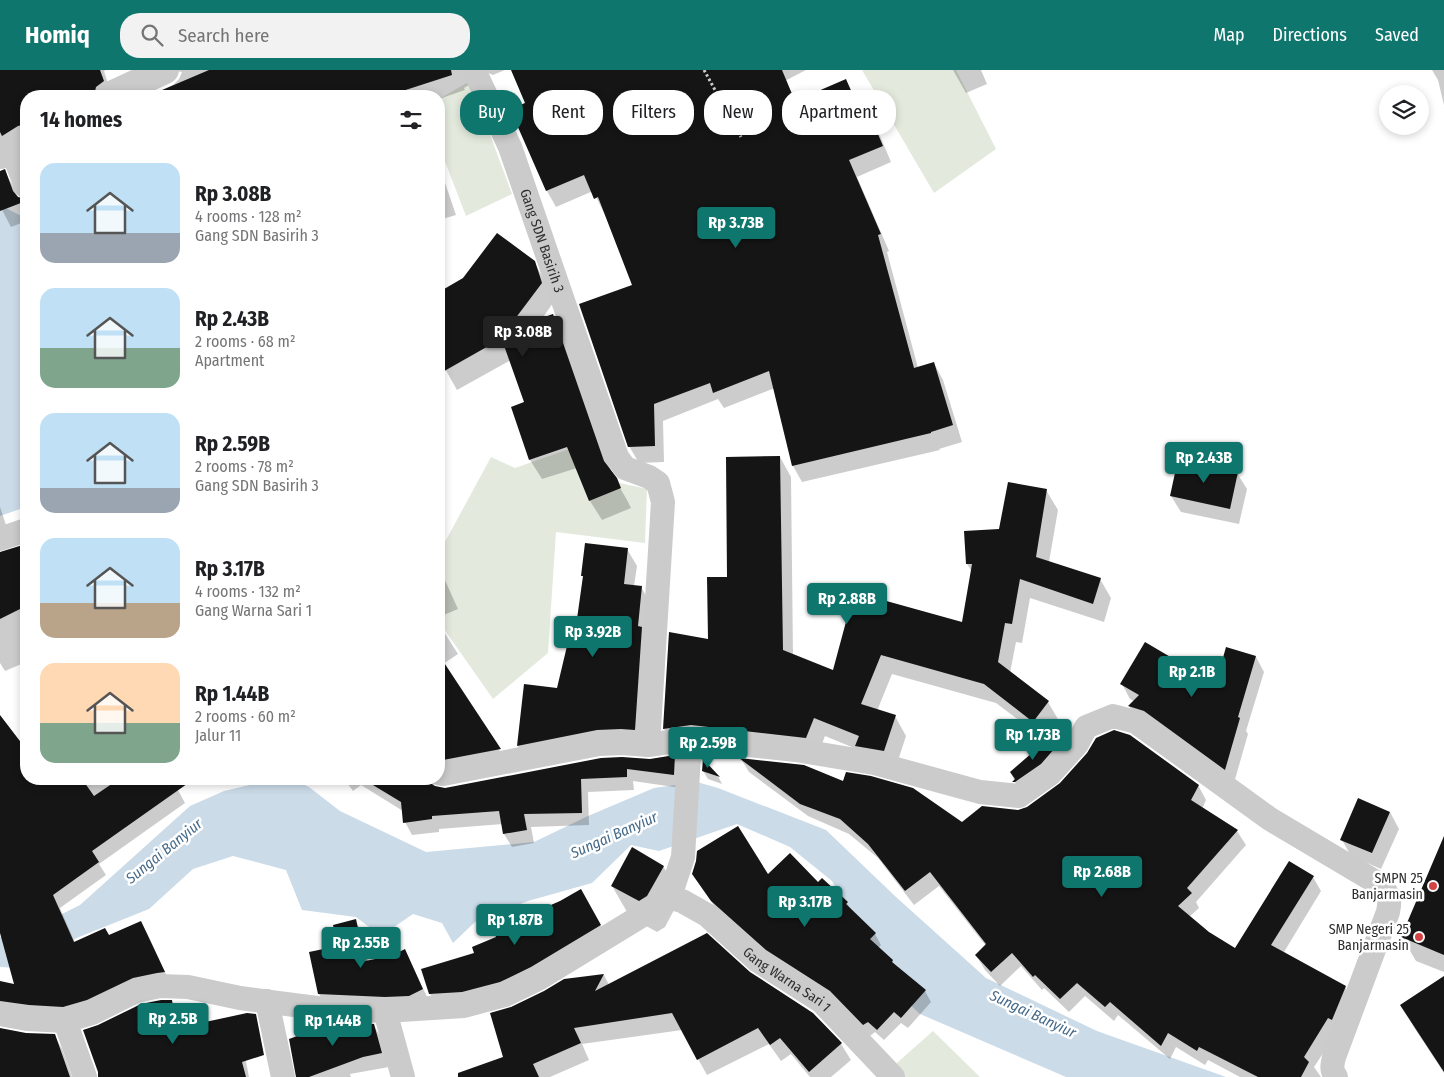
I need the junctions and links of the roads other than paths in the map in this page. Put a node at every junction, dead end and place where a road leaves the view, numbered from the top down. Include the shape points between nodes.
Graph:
1 (165, 70) edge
2 (474, 70) edge
3 (122, 90) edge
4 (13, 148) edge
5 (20, 168) edge
6 (20, 532) edge
7 (0, 539) edge
8 (690, 742) junction
9 (648, 745) junction
10 (445, 774) edge
11 (669, 900) junction
12 (266, 1001) junction
13 (385, 1012) junction
14 (0, 1014) edge
15 (65, 1020) junction
16 (85, 1077) edge
17 (283, 1077) edge
18 (403, 1077) edge
19 (893, 1077) edge
20 (1336, 1077) edge

1 - 3 street
2 - 9 street, Gang SDN Basirih 3 via 510,147 616,457 625,468 658,483 663,502
4 - 5 street
6 - 7 street
8 - 9 street
8 - 11 street via 683,857
8 - 20 street via 796,750 874,764 980,792 1019,796 1050,774 1077,744 1086,727 1113,716 1136,722 1270,819 1381,885 1388,893 1388,912 1334,1057 1332,1072
9 - 10 street via 599,744
11 - 13 street via 538,979 505,995 464,1006
11 - 19 street, Gang Warna Sari 1 via 682,901 707,915 758,962 822,1002
12 - 13 street
12 - 15 street via 188,987 160,986 136,991 92,1013
12 - 17 street
13 - 18 street
14 - 15 street
15 - 16 street

